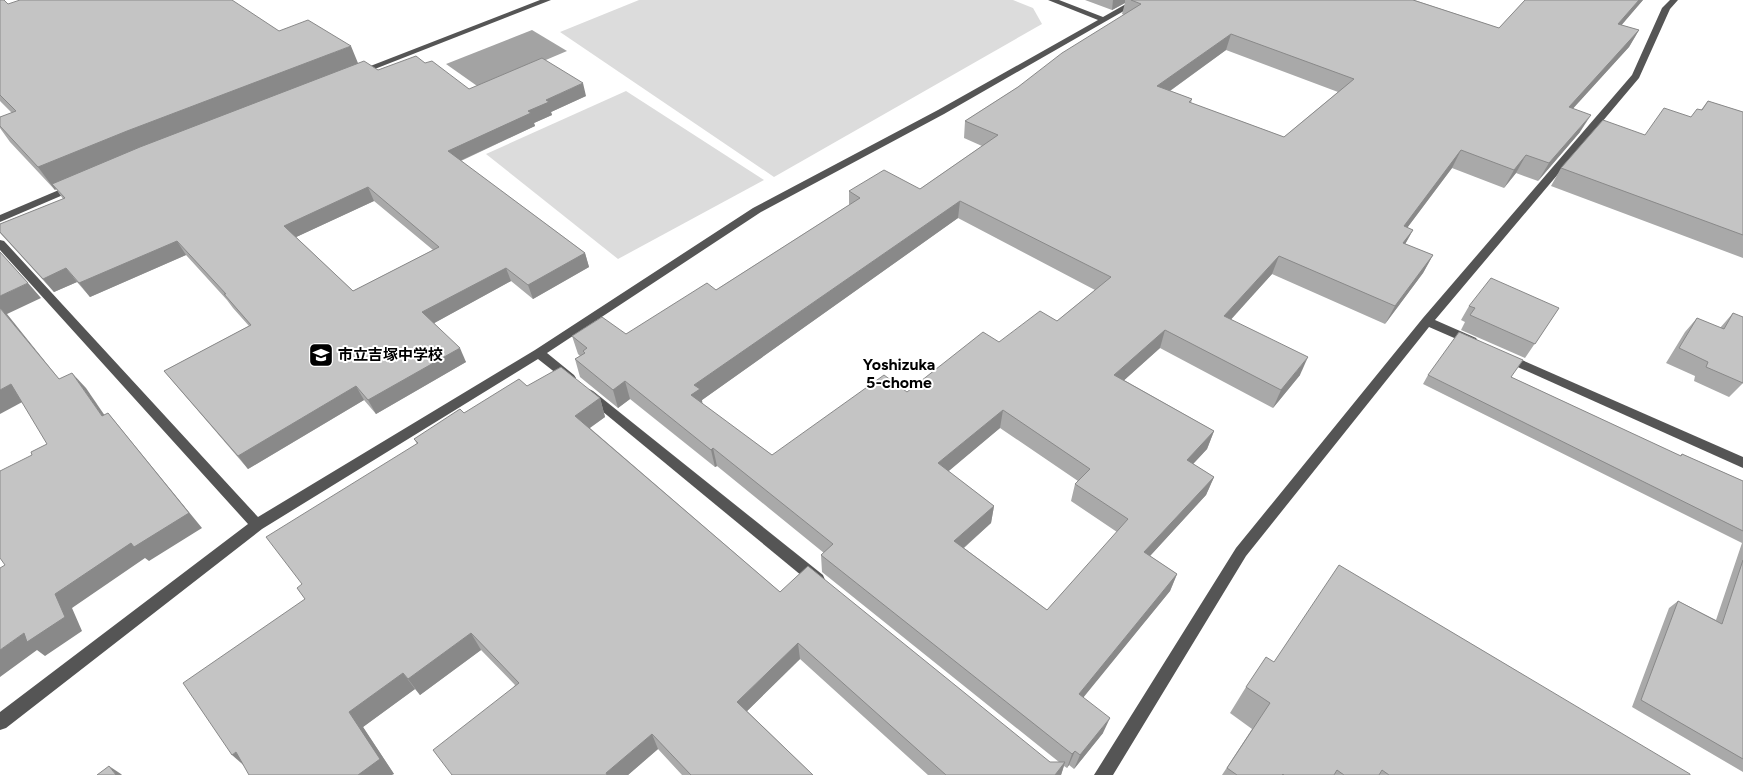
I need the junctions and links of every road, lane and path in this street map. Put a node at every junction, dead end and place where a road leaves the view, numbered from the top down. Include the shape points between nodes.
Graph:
1 (547, 0) edge
2 (1052, 0) edge
3 (1139, 0) edge
4 (1674, 0) edge
5 (1102, 19) junction
6 (348, 77) edge
7 (81, 184) edge
8 (0, 219) edge
9 (0, 243) edge
10 (1427, 321) junction
11 (539, 353) junction
12 (1743, 463) edge
13 (257, 525) junction
14 (826, 586) edge
15 (0, 722) edge
16 (1103, 775) edge

1 - 6 street
2 - 5 street
3 - 5 street
4 - 10 street via 1666,8 1636,76
5 - 11 street via 940,112 757,210
7 - 8 street
9 - 13 street
10 - 12 street
10 - 16 street via 1241,552
11 - 13 street
11 - 14 street
13 - 15 street

